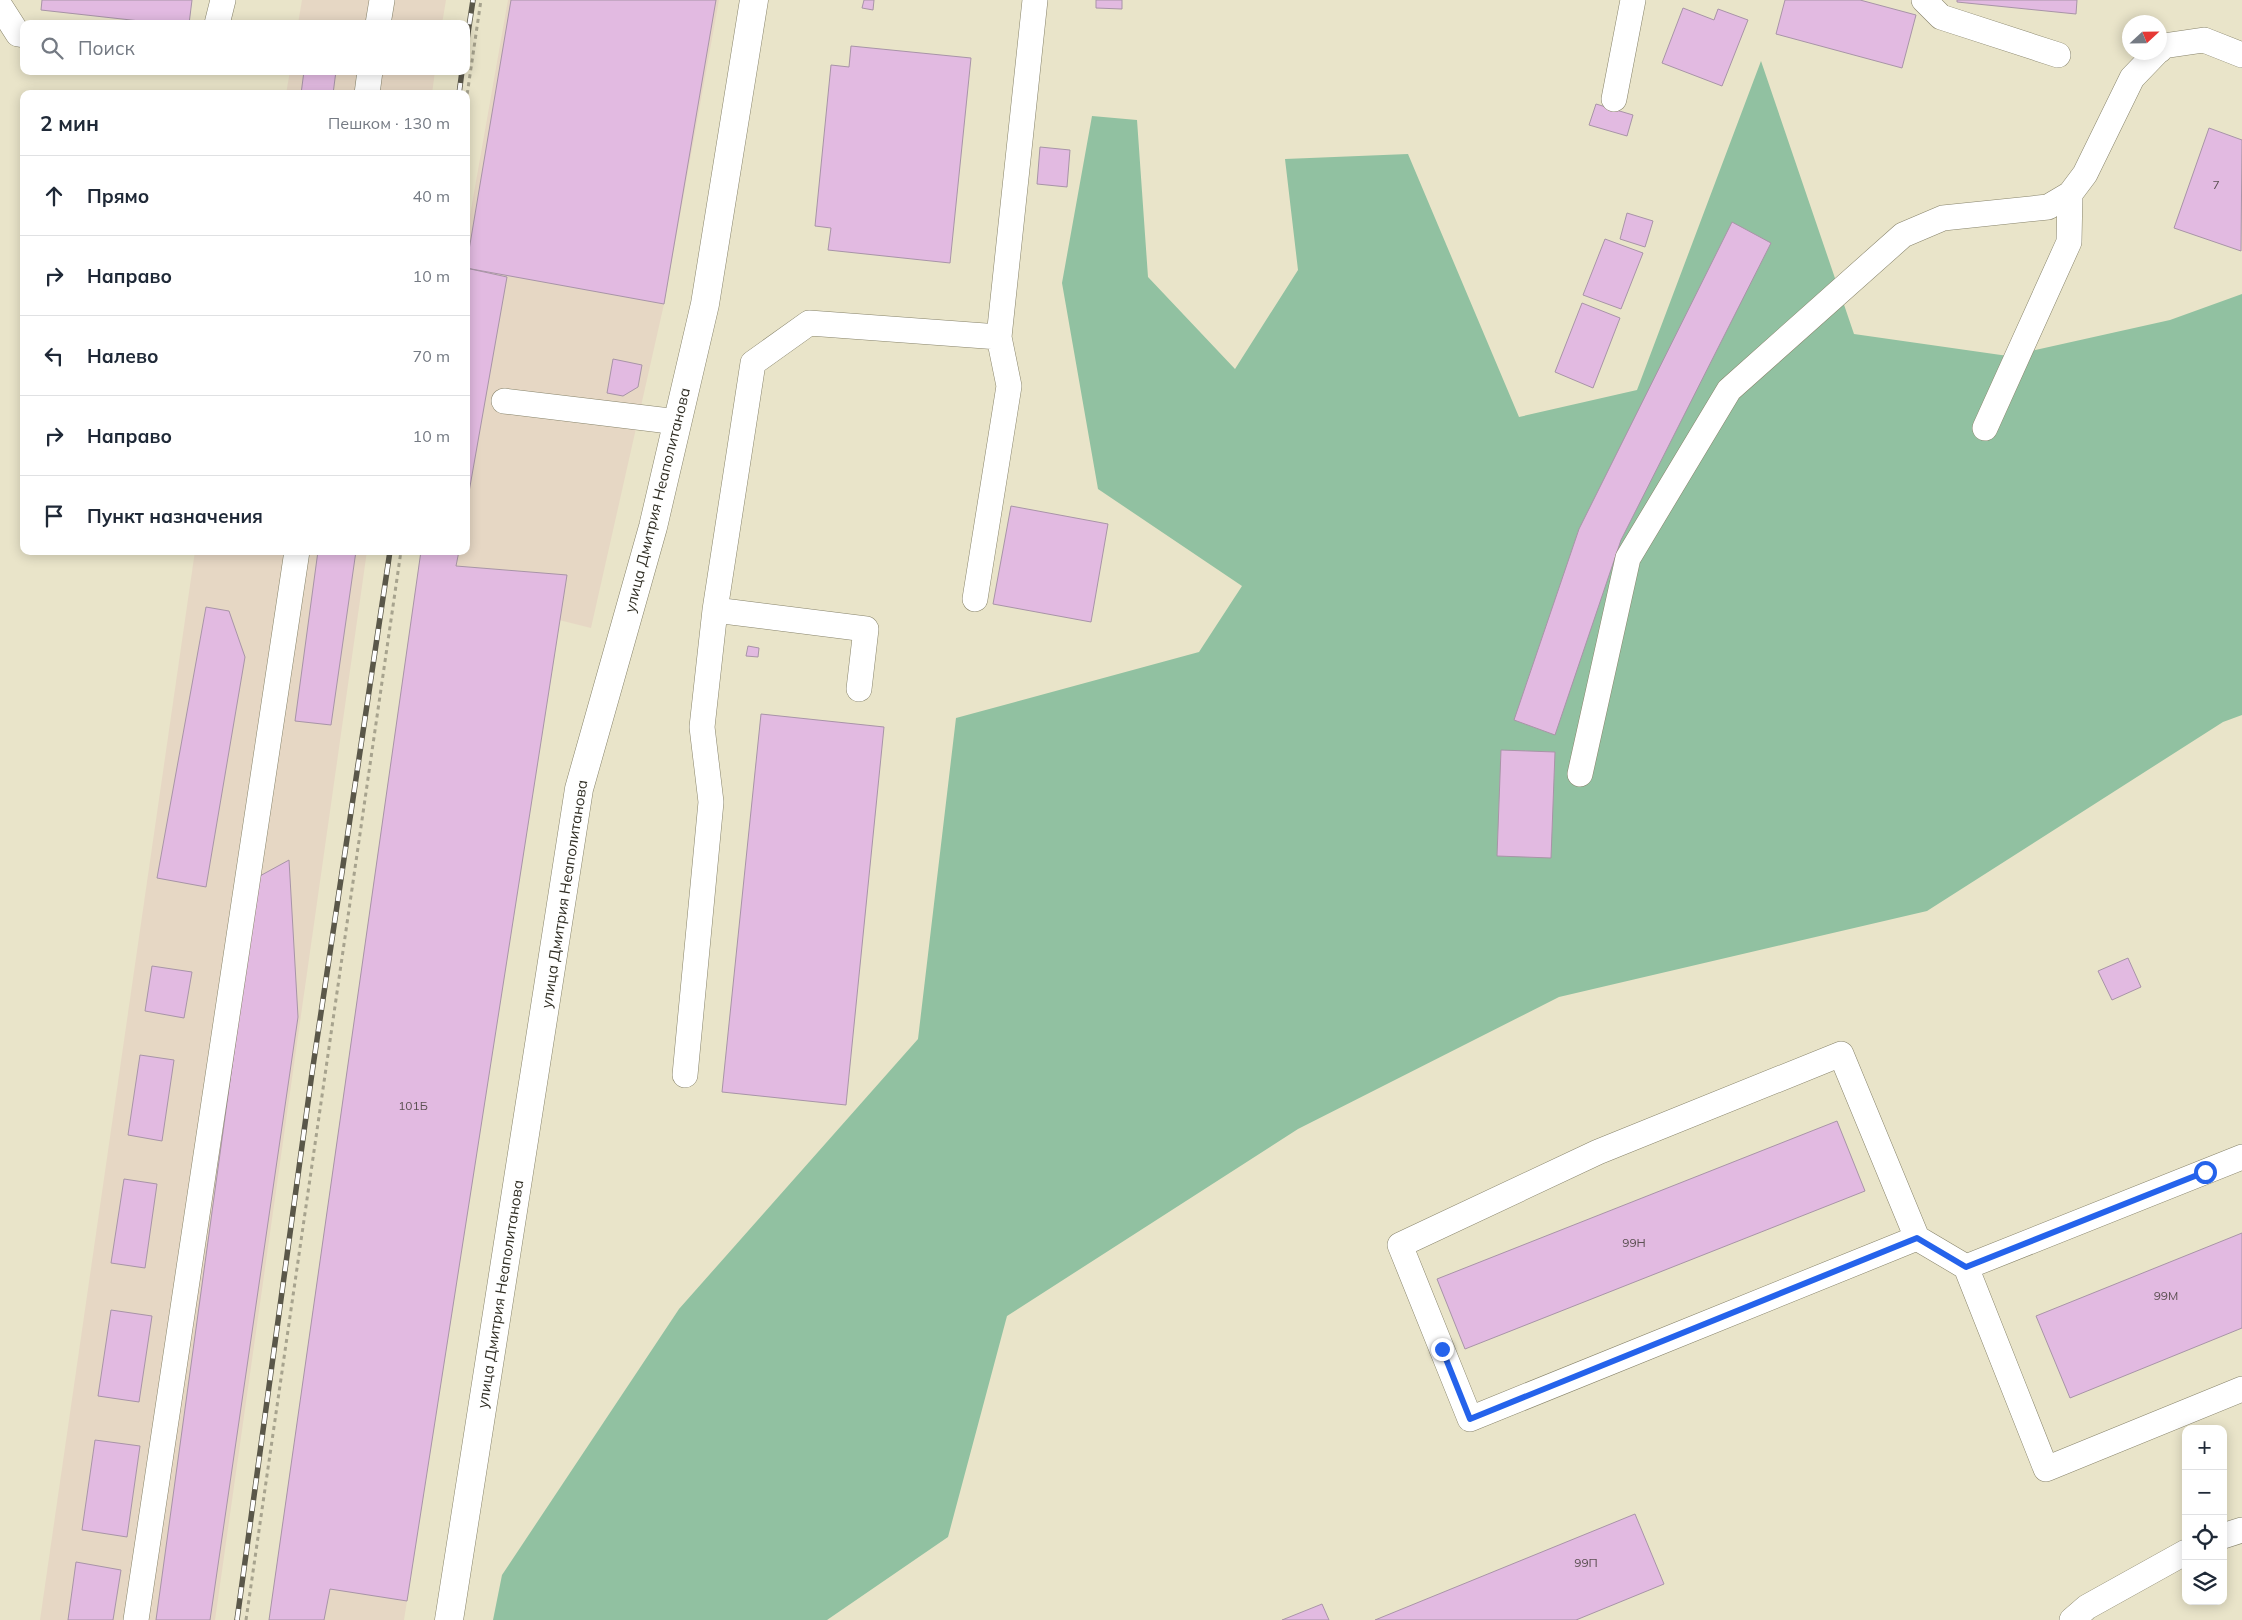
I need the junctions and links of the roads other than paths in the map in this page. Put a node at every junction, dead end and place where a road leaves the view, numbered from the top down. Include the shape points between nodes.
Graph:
1 (223, 0) edge
2 (382, 0) edge
3 (754, 0) edge
4 (1035, 0) edge
5 (1633, 0) edge
6 (1924, 0) edge
7 (0, 6) edge
8 (218, 20) edge
9 (379, 20) edge
10 (20, 34) edge
11 (2167, 45) edge
12 (2058, 55) dead end
13 (2242, 55) edge
14 (2149, 60) edge
15 (369, 75) edge
16 (368, 90) edge
17 (1614, 99) dead end
18 (2070, 194) junction
19 (999, 337) junction
20 (504, 401) dead end
21 (678, 422) junction
22 (1985, 428) dead end
23 (296, 555) edge
24 (975, 599) dead end
25 (715, 610) junction
26 (859, 689) dead end
27 (1580, 774) dead end
28 (685, 1075) dead end
29 (2242, 1157) edge
30 (1917, 1238) junction
31 (1966, 1267) junction
32 (2242, 1389) edge
33 (2242, 1530) edge
34 (2227, 1535) edge
35 (2182, 1554) edge
36 (136, 1620) edge
37 (449, 1620) edge
38 (2072, 1620) edge

1 - 8 lane
2 - 9 lane
3 - 21 street, улица Дмитрия Неаполитанова via 705,304
4 - 19 lane
5 - 17 lane
6 - 12 lane via 1941,17
7 - 10 lane
11 - 13 lane via 2204,40
14 - 18 lane via 2132,78 2085,174
15 - 16 lane
18 - 22 lane via 2069,242
18 - 27 lane via 2048,207 1943,218 1904,235 1729,390 1628,558
19 - 24 lane via 1009,386
19 - 25 lane via 809,323 753,362
20 - 21 lane
21 - 37 street, улица Дмитрия Неаполитанова via 653,527 579,789
23 - 36 lane
25 - 26 lane via 866,629
25 - 28 lane via 702,727 711,802
29 - 31 lane
30 - 30 lane via 1841,1054 1598,1152 1400,1246 1470,1419
30 - 31 lane
31 - 32 lane via 2046,1468
33 - 34 lane
35 - 38 lane via 2087,1607

